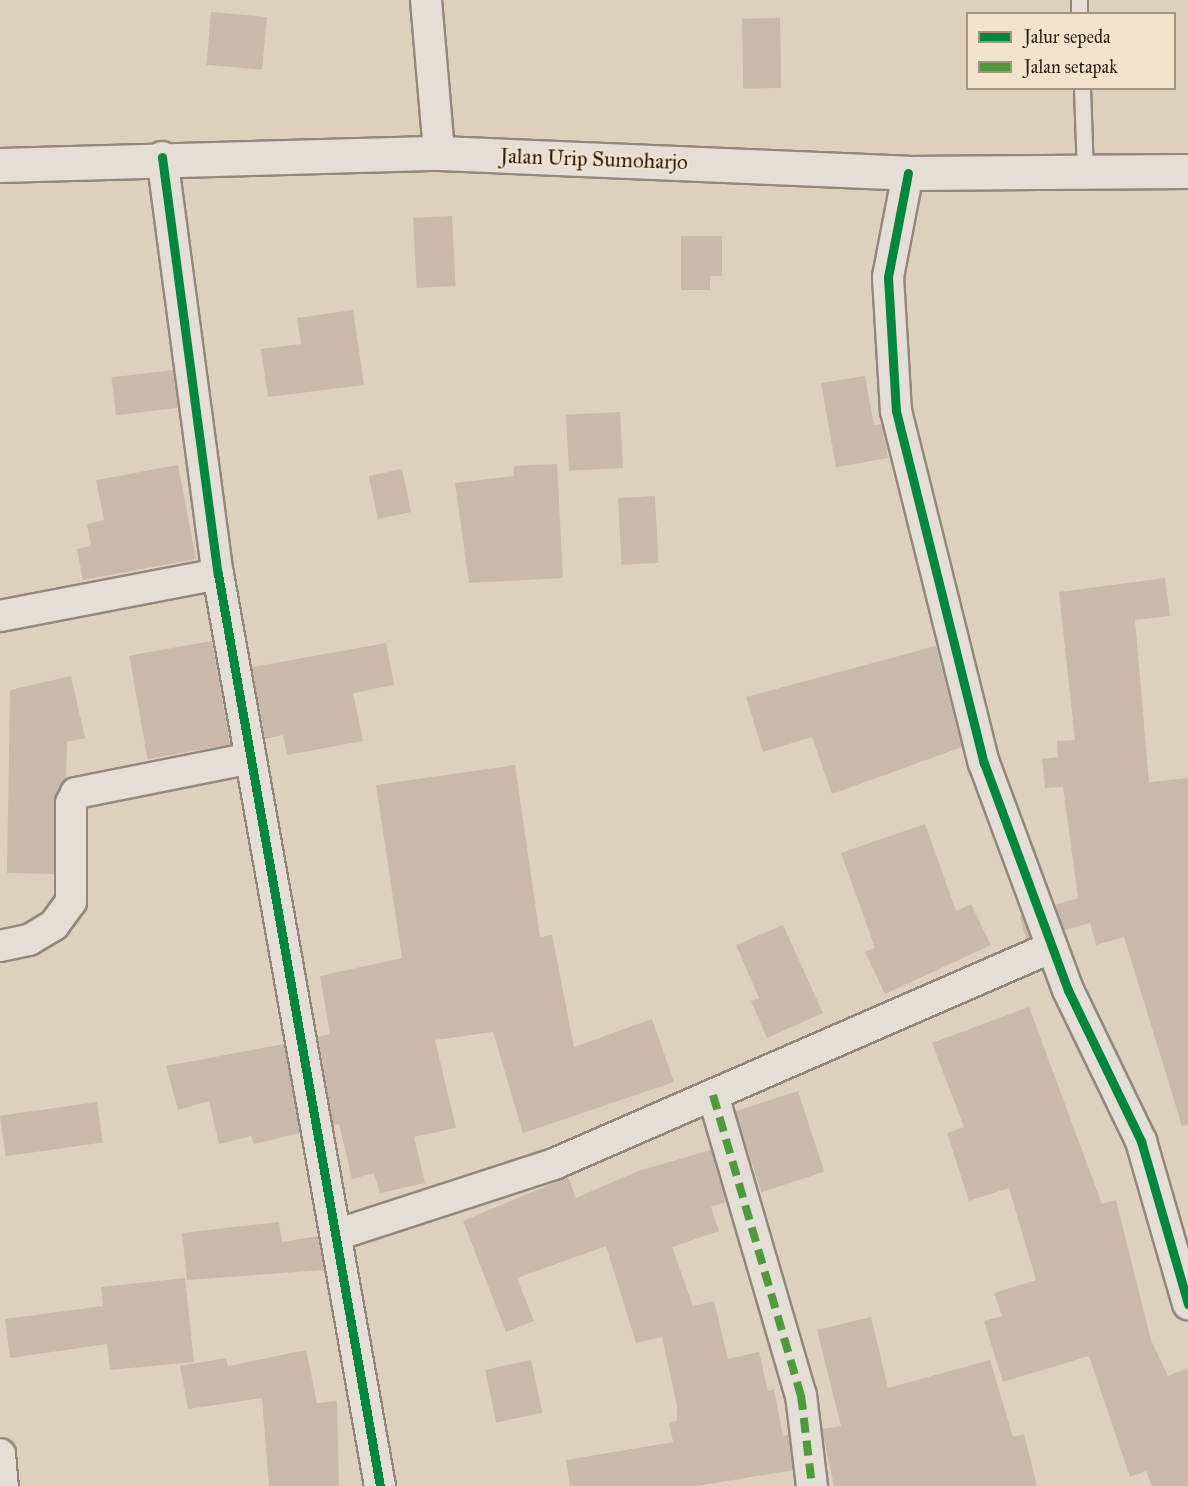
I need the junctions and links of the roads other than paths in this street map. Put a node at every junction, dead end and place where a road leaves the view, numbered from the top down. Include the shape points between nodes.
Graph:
1 (426, 0) edge
2 (1082, 90) edge
3 (439, 153) junction
4 (162, 157) junction
5 (0, 165) edge
6 (1188, 171) edge
7 (908, 172) junction
8 (1085, 174) junction
9 (218, 574) junction
10 (0, 616) edge
11 (251, 758) junction
12 (0, 946) edge
13 (1052, 947) junction
14 (713, 1095) junction
15 (336, 1235) junction
16 (1188, 1304) edge
17 (0, 1454) edge
18 (3, 1486) edge
19 (380, 1486) edge
20 (812, 1486) edge

1 - 3 street
2 - 8 lane
3 - 4 main road, Jalan Urip Sumoharjo
3 - 7 main road, Jalan Urip Sumoharjo
4 - 5 main road, Jalan Urip Sumoharjo
4 - 9 street
6 - 8 main road, Jalan Urip Sumoharjo
7 - 8 main road, Jalan Urip Sumoharjo
7 - 13 street via 888,277 896,411 984,763
9 - 10 street
9 - 11 street
11 - 12 street via 76,794 71,803 71,902 54,925 29,940
11 - 15 street
13 - 14 street
13 - 16 street via 1141,1141
14 - 15 street via 554,1164
14 - 20 street via 801,1395
15 - 19 street
17 - 18 street

